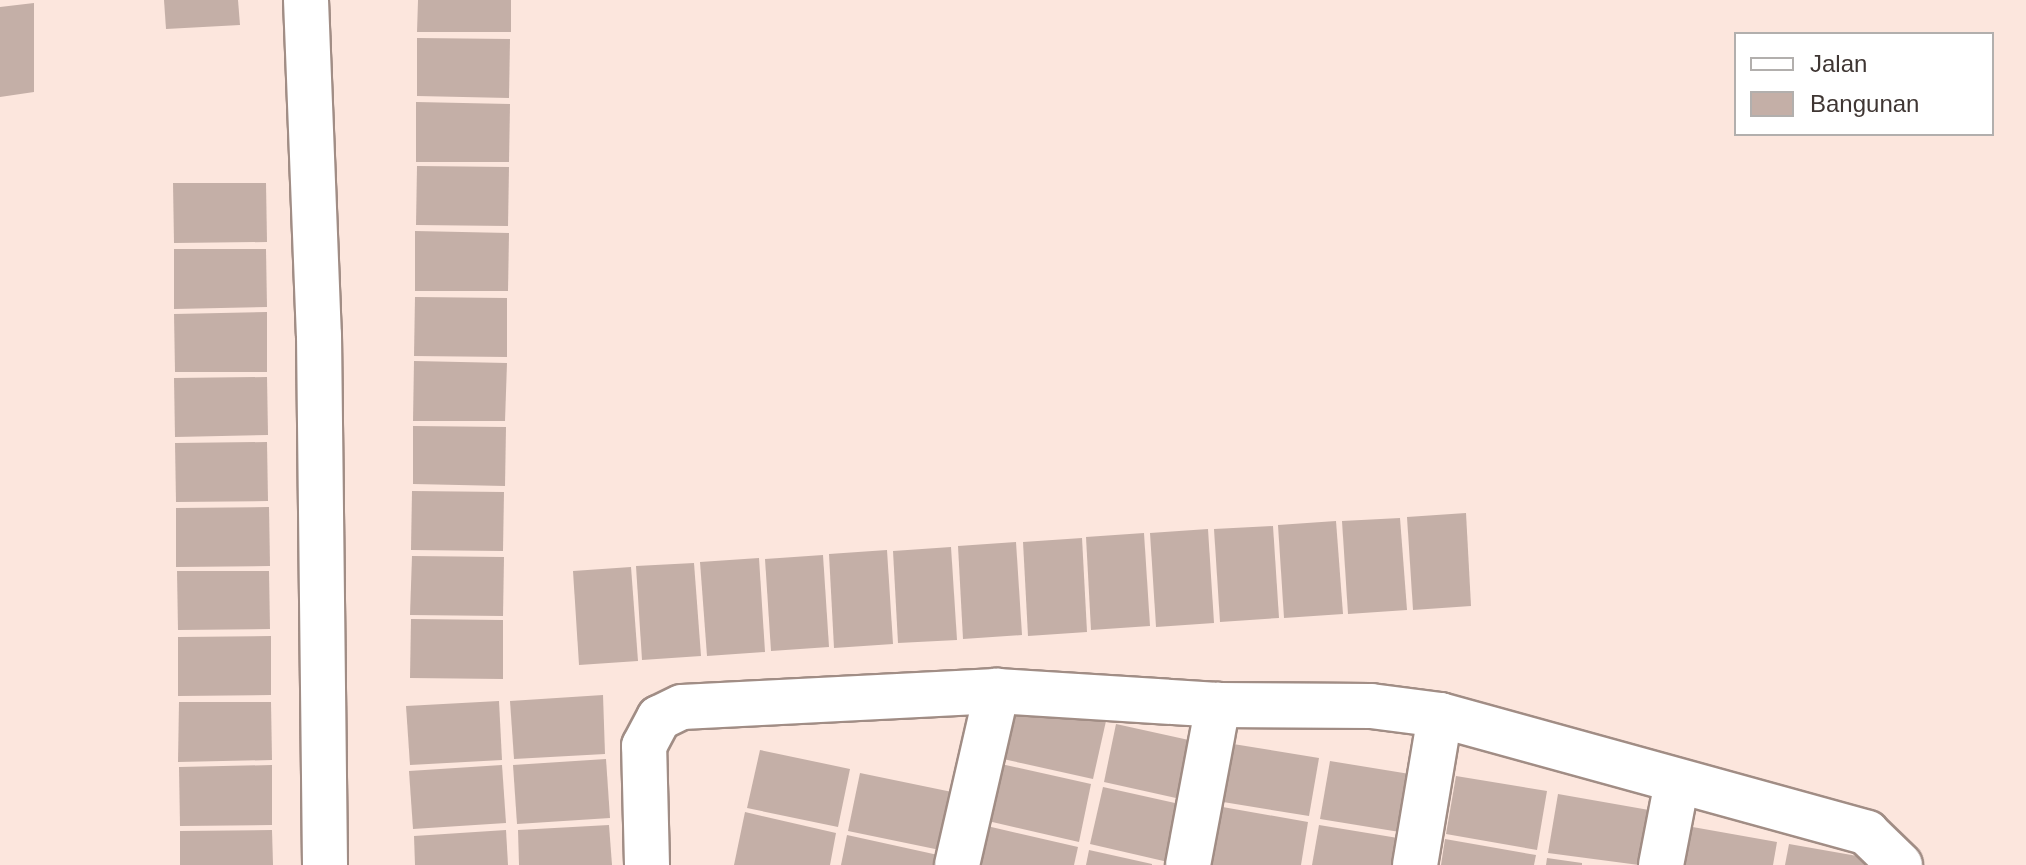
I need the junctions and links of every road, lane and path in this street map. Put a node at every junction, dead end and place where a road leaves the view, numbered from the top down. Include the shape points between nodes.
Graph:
1 (306, 0) edge
2 (997, 691) junction
3 (1218, 705) junction
4 (1440, 715) junction
5 (1677, 782) junction
6 (325, 865) edge
7 (647, 865) edge
8 (957, 865) edge
9 (1188, 865) edge
10 (1415, 865) edge
11 (1661, 865) edge
12 (1900, 865) edge

1 - 6 street via 319,335
2 - 3 street
2 - 7 street via 682,707 659,718 644,746
2 - 8 street
3 - 4 street via 1371,706
3 - 9 street
4 - 5 street
4 - 10 street
5 - 11 street
5 - 12 street via 1867,833

